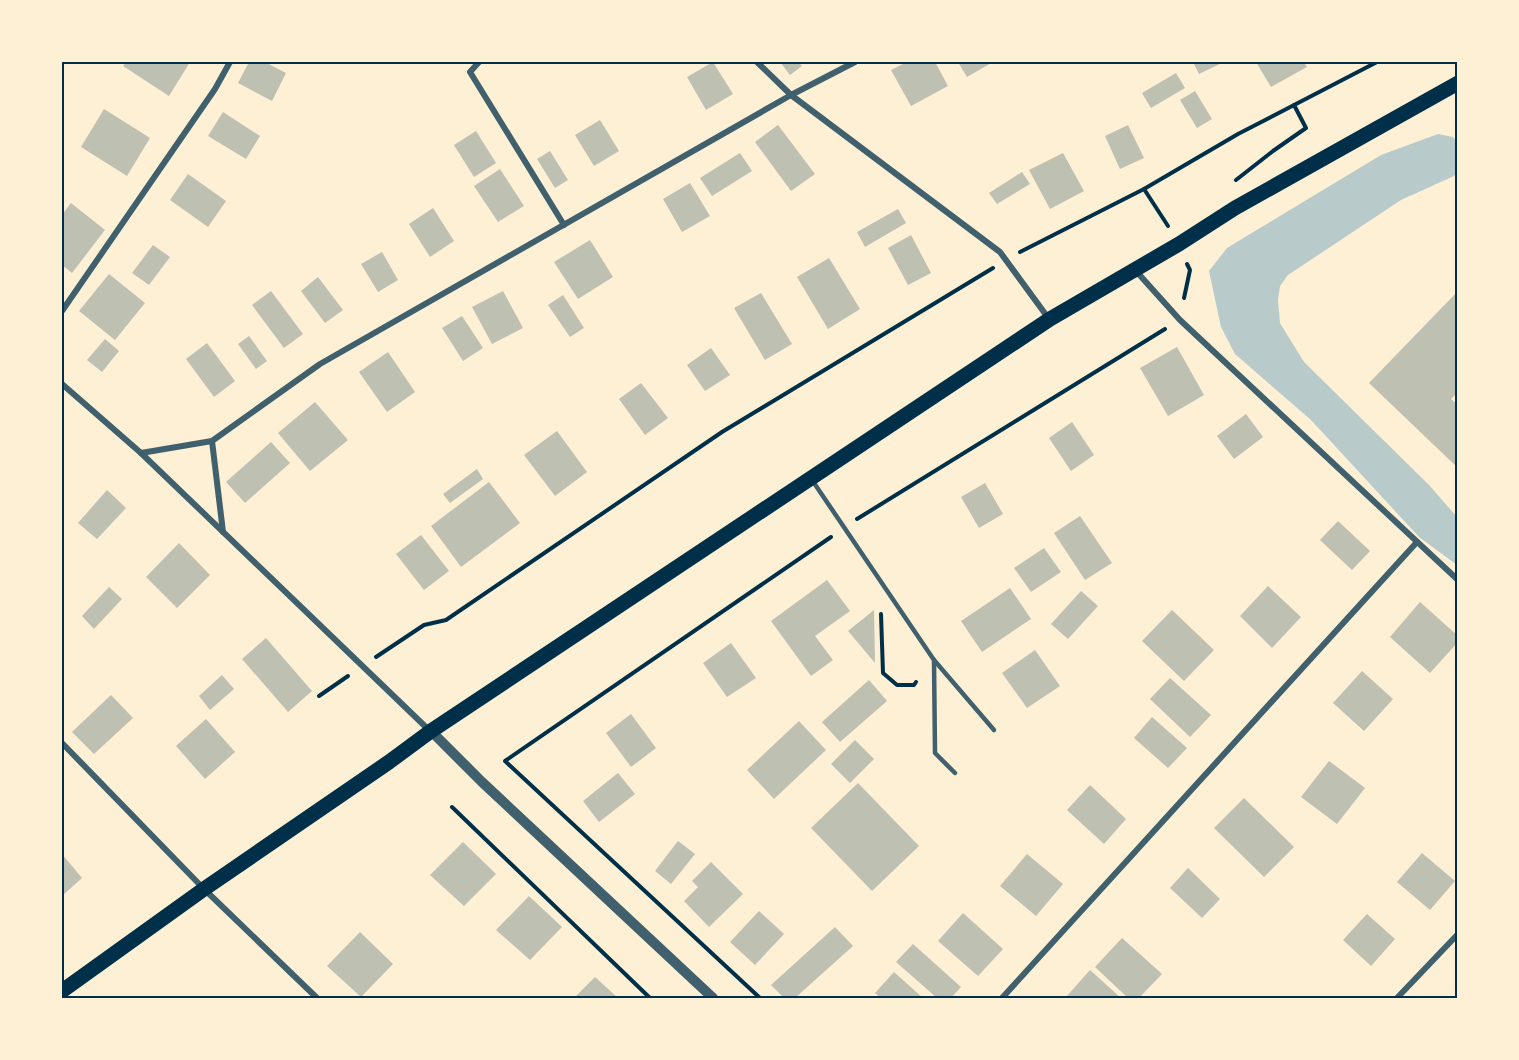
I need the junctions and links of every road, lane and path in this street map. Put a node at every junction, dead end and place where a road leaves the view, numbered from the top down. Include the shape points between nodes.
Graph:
1 (230, 62) edge
2 (479, 62) edge
3 (757, 62) edge
4 (855, 62) edge
5 (1377, 62) edge
6 (1458, 83) edge
7 (791, 95) junction
8 (1294, 105) junction
9 (1231, 184) dead end
10 (1144, 189) junction
11 (1176, 219) dead end
12 (1167, 224) junction
13 (564, 225) junction
14 (1179, 244) junction
15 (1006, 260) junction
16 (1135, 270) junction
17 (62, 311) edge
18 (1050, 319) junction
19 (1180, 320) junction
20 (62, 384) edge
21 (212, 441) junction
22 (141, 453) junction
23 (810, 478) junction
24 (844, 528) junction
25 (223, 532) junction
26 (1417, 542) junction
27 (1458, 580) edge
28 (880, 581) junction
29 (934, 660) junction
30 (362, 666) junction
31 (319, 696) dead end
32 (994, 730) dead end
33 (431, 731) junction
34 (62, 743) edge
35 (955, 772) dead end
36 (452, 807) dead end
37 (204, 889) junction
38 (1458, 934) edge
39 (62, 991) edge
40 (317, 999) edge
41 (650, 999) edge
42 (713, 999) edge
43 (760, 999) edge
44 (1002, 999) edge
45 (1397, 999) edge

1 - 17 street
2 - 13 street via 470,72
3 - 7 street
4 - 7 street
5 - 8 path
6 - 14 main road via 1235,208
7 - 13 street
7 - 15 street
8 - 9 path via 1306,128
8 - 10 path
10 - 12 path
10 - 15 path
11 - 12 path
12 - 14 path
13 - 21 street via 320,364
14 - 16 main road
14 - 19 path via 1190,270
15 - 18 street
15 - 30 path via 722,432 446,620 424,625
16 - 18 main road
16 - 19 street
18 - 23 main road
19 - 24 path
19 - 26 street
20 - 22 street
21 - 22 street
21 - 25 street
22 - 25 street
23 - 24 lane
23 - 33 main road
24 - 28 lane
24 - 43 path via 505,761
25 - 30 street
26 - 27 street
26 - 44 street
28 - 29 lane
28 - 29 path via 883,673 897,685 914,685
29 - 32 lane
29 - 35 lane via 935,753
30 - 31 path
30 - 33 street
33 - 37 main road
33 - 42 street
34 - 37 street
36 - 41 path
37 - 39 main road
37 - 40 street
38 - 45 street

